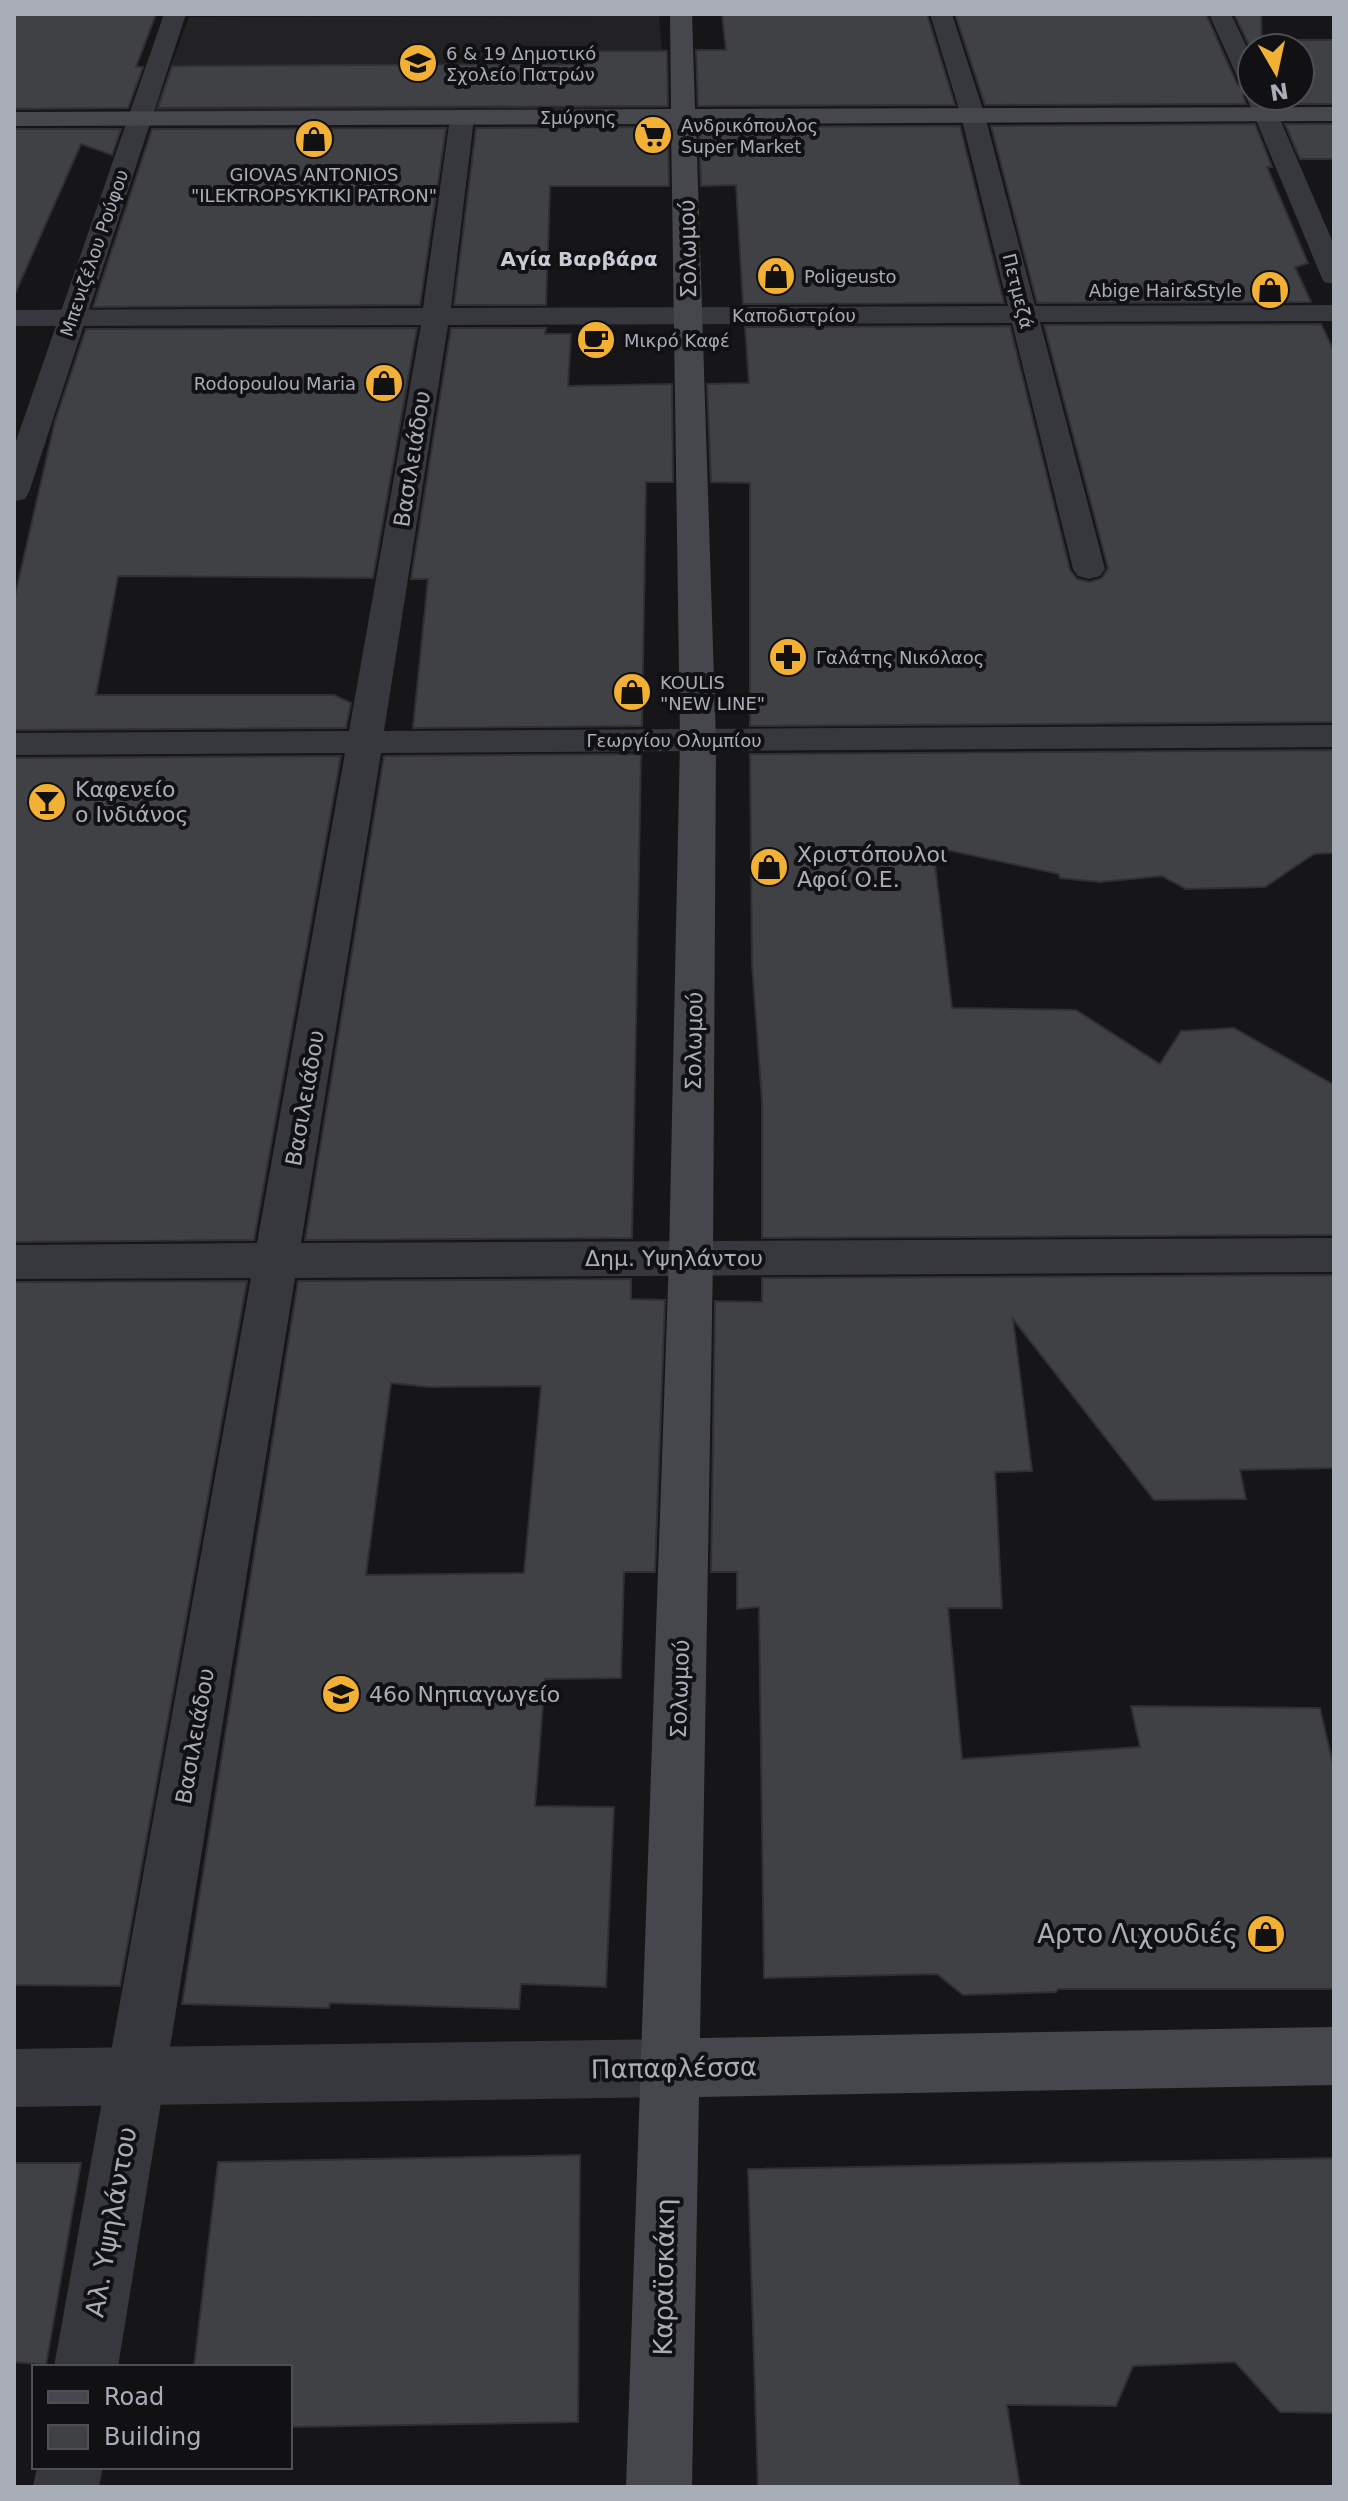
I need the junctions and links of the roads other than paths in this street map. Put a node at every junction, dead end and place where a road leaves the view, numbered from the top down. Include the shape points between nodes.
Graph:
1 (175, 14) edge
2 (681, 14) edge
3 (941, 14) edge
4 (1220, 14) edge
5 (1236, 48) edge
6 (1236, 106) edge
7 (1265, 112) edge
8 (973, 116) junction
9 (685, 117) junction
10 (462, 118) junction
11 (14, 119) edge
12 (139, 119) junction
13 (1334, 276) edge
14 (1334, 313) edge
15 (1024, 314) junction
16 (689, 315) junction
17 (436, 316) junction
18 (14, 318) edge
19 (72, 318) junction
20 (14, 492) edge
21 (1089, 569) dead end
22 (1334, 736) edge
23 (698, 740) junction
24 (365, 742) junction
25 (14, 744) edge
26 (1334, 1255) edge
27 (691, 1258) junction
28 (278, 1260) junction
29 (14, 1262) edge
30 (1334, 2056) edge
31 (669, 2068) junction
32 (135, 2076) junction
33 (14, 2078) edge
34 (86, 2365) edge
35 (659, 2487) edge

1 - 12 street, Μπενιζέλου Ρούφου
2 - 9 main road, Σολωμού
3 - 8 street, Πετμεζά
4 - 5 street
6 - 8 main road, Σμύρνης
7 - 13 street
8 - 9 main road, Σμύρνης
8 - 15 street, Πετμεζά
9 - 10 main road, Σμύρνης
9 - 16 main road, Σολωμού
10 - 12 main road, Σμύρνης
10 - 17 street, Βασιλειάδου
11 - 12 main road, Σμύρνης
12 - 19 street, Μπενιζέλου Ρούφου
14 - 15 street, Καποδιστρίου
15 - 16 street, Καποδιστρίου
15 - 21 street, Πετμεζά
16 - 17 street, Καποδιστρίου
16 - 23 main road, Σολωμού
17 - 19 street, Καποδιστρίου
17 - 24 street, Βασιλειάδου
18 - 19 street, Καποδιστρίου
19 - 20 street, Μπενιζέλου Ρούφου
22 - 23 street, Γεωργίου Ολυμπίου
23 - 24 street, Γεωργίου Ολυμπίου
23 - 27 main road, Σολωμού
24 - 25 street, Γεωργίου Ολυμπίου
24 - 28 street, Βασιλειάδου
26 - 27 street, Δημ. Υψηλάντου
27 - 28 street, Δημ. Υψηλάντου
27 - 31 main road, Σολωμού
28 - 29 street, Δημ. Υψηλάντου
28 - 32 street, Βασιλειάδου
30 - 31 main road, Παπαφλέσσα
31 - 32 street, Παπαφλέσσα
31 - 35 main road, Καραϊσκάκη
32 - 33 street, Παπαφλέσσα
32 - 34 street, Αλ. Υψηλάντου

